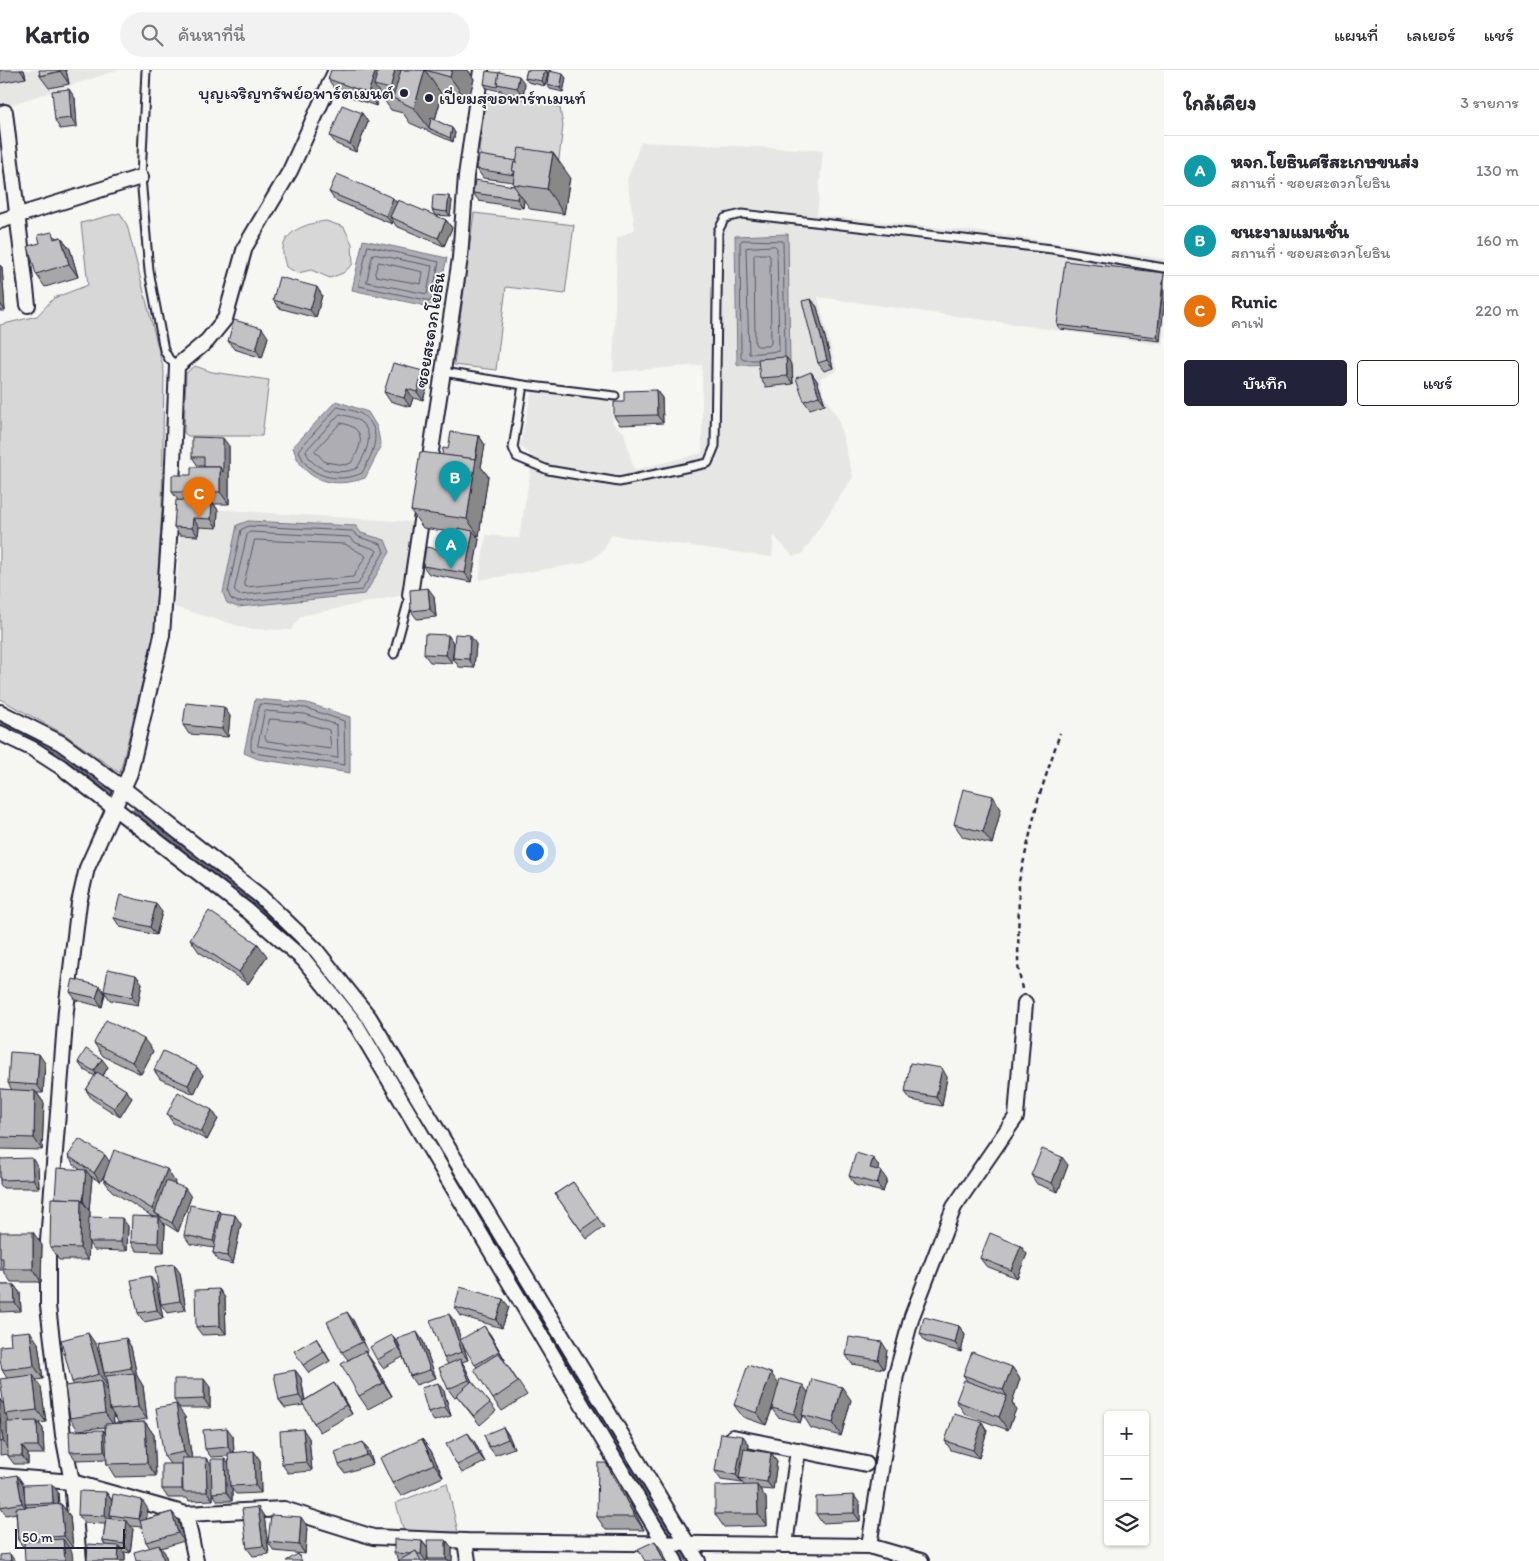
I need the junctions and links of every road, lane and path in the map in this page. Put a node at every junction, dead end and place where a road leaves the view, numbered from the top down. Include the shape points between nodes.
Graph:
1 (146, 70) edge
2 (336, 70) edge
3 (481, 70) edge
4 (3, 113) edge
5 (140, 177) junction
6 (18, 215) junction
7 (0, 220) edge
8 (1164, 268) edge
9 (28, 305) dead end
10 (177, 366) junction
11 (443, 372) junction
12 (523, 386) junction
13 (615, 396) dead end
14 (410, 596) joint
15 (394, 654) dead end
16 (0, 712) edge
17 (0, 733) edge
18 (1060, 733) dead end
19 (124, 789) junction
20 (115, 806) junction
21 (1025, 1003) joint
22 (733, 1436) edge
23 (798, 1450) junction
24 (866, 1464) dead end
25 (0, 1476) edge
26 (72, 1482) junction
27 (186, 1514) junction
28 (465, 1541) junction
29 (677, 1545) junction
30 (785, 1545) junction
31 (869, 1546) junction
32 (79, 1561) edge
33 (196, 1561) edge
34 (468, 1561) edge
35 (675, 1561) edge
36 (698, 1561) edge
37 (921, 1561) edge

1 - 5 lane
2 - 10 street via 290,171 245,247 225,319 207,341
3 - 11 street, ซอยสะดวกโยธิน via 466,176 460,258
4 - 6 street
5 - 6 street
5 - 10 lane via 149,271 164,350
6 - 7 street
6 - 9 street
8 - 12 lane via 1052,249 742,214 725,218 718,231 714,446 708,463 619,482 548,470 517,457 513,448
10 - 19 street via 162,635
11 - 12 lane
11 - 14 street, ซอยสะดวกโยธิน
12 - 13 lane
14 - 15 lane
16 - 19 street via 61,743
17 - 20 street via 40,753
18 - 21 path via 1038,800 1019,881 1018,966
19 - 20 street
19 - 29 street via 260,896 316,950 369,1017
20 - 26 street via 87,868 78,903 43,1240 63,1435
20 - 29 street via 248,911 304,960 357,1026
21 - 31 street via 1016,1117 954,1207 912,1316 896,1376
22 - 23 street
23 - 24 street
23 - 30 street
25 - 26 street
26 - 27 street
26 - 32 street
27 - 28 street via 284,1509 373,1537
27 - 33 street
28 - 29 street
28 - 34 street
29 - 30 street
29 - 35 street
29 - 36 street
30 - 31 street
31 - 37 street

